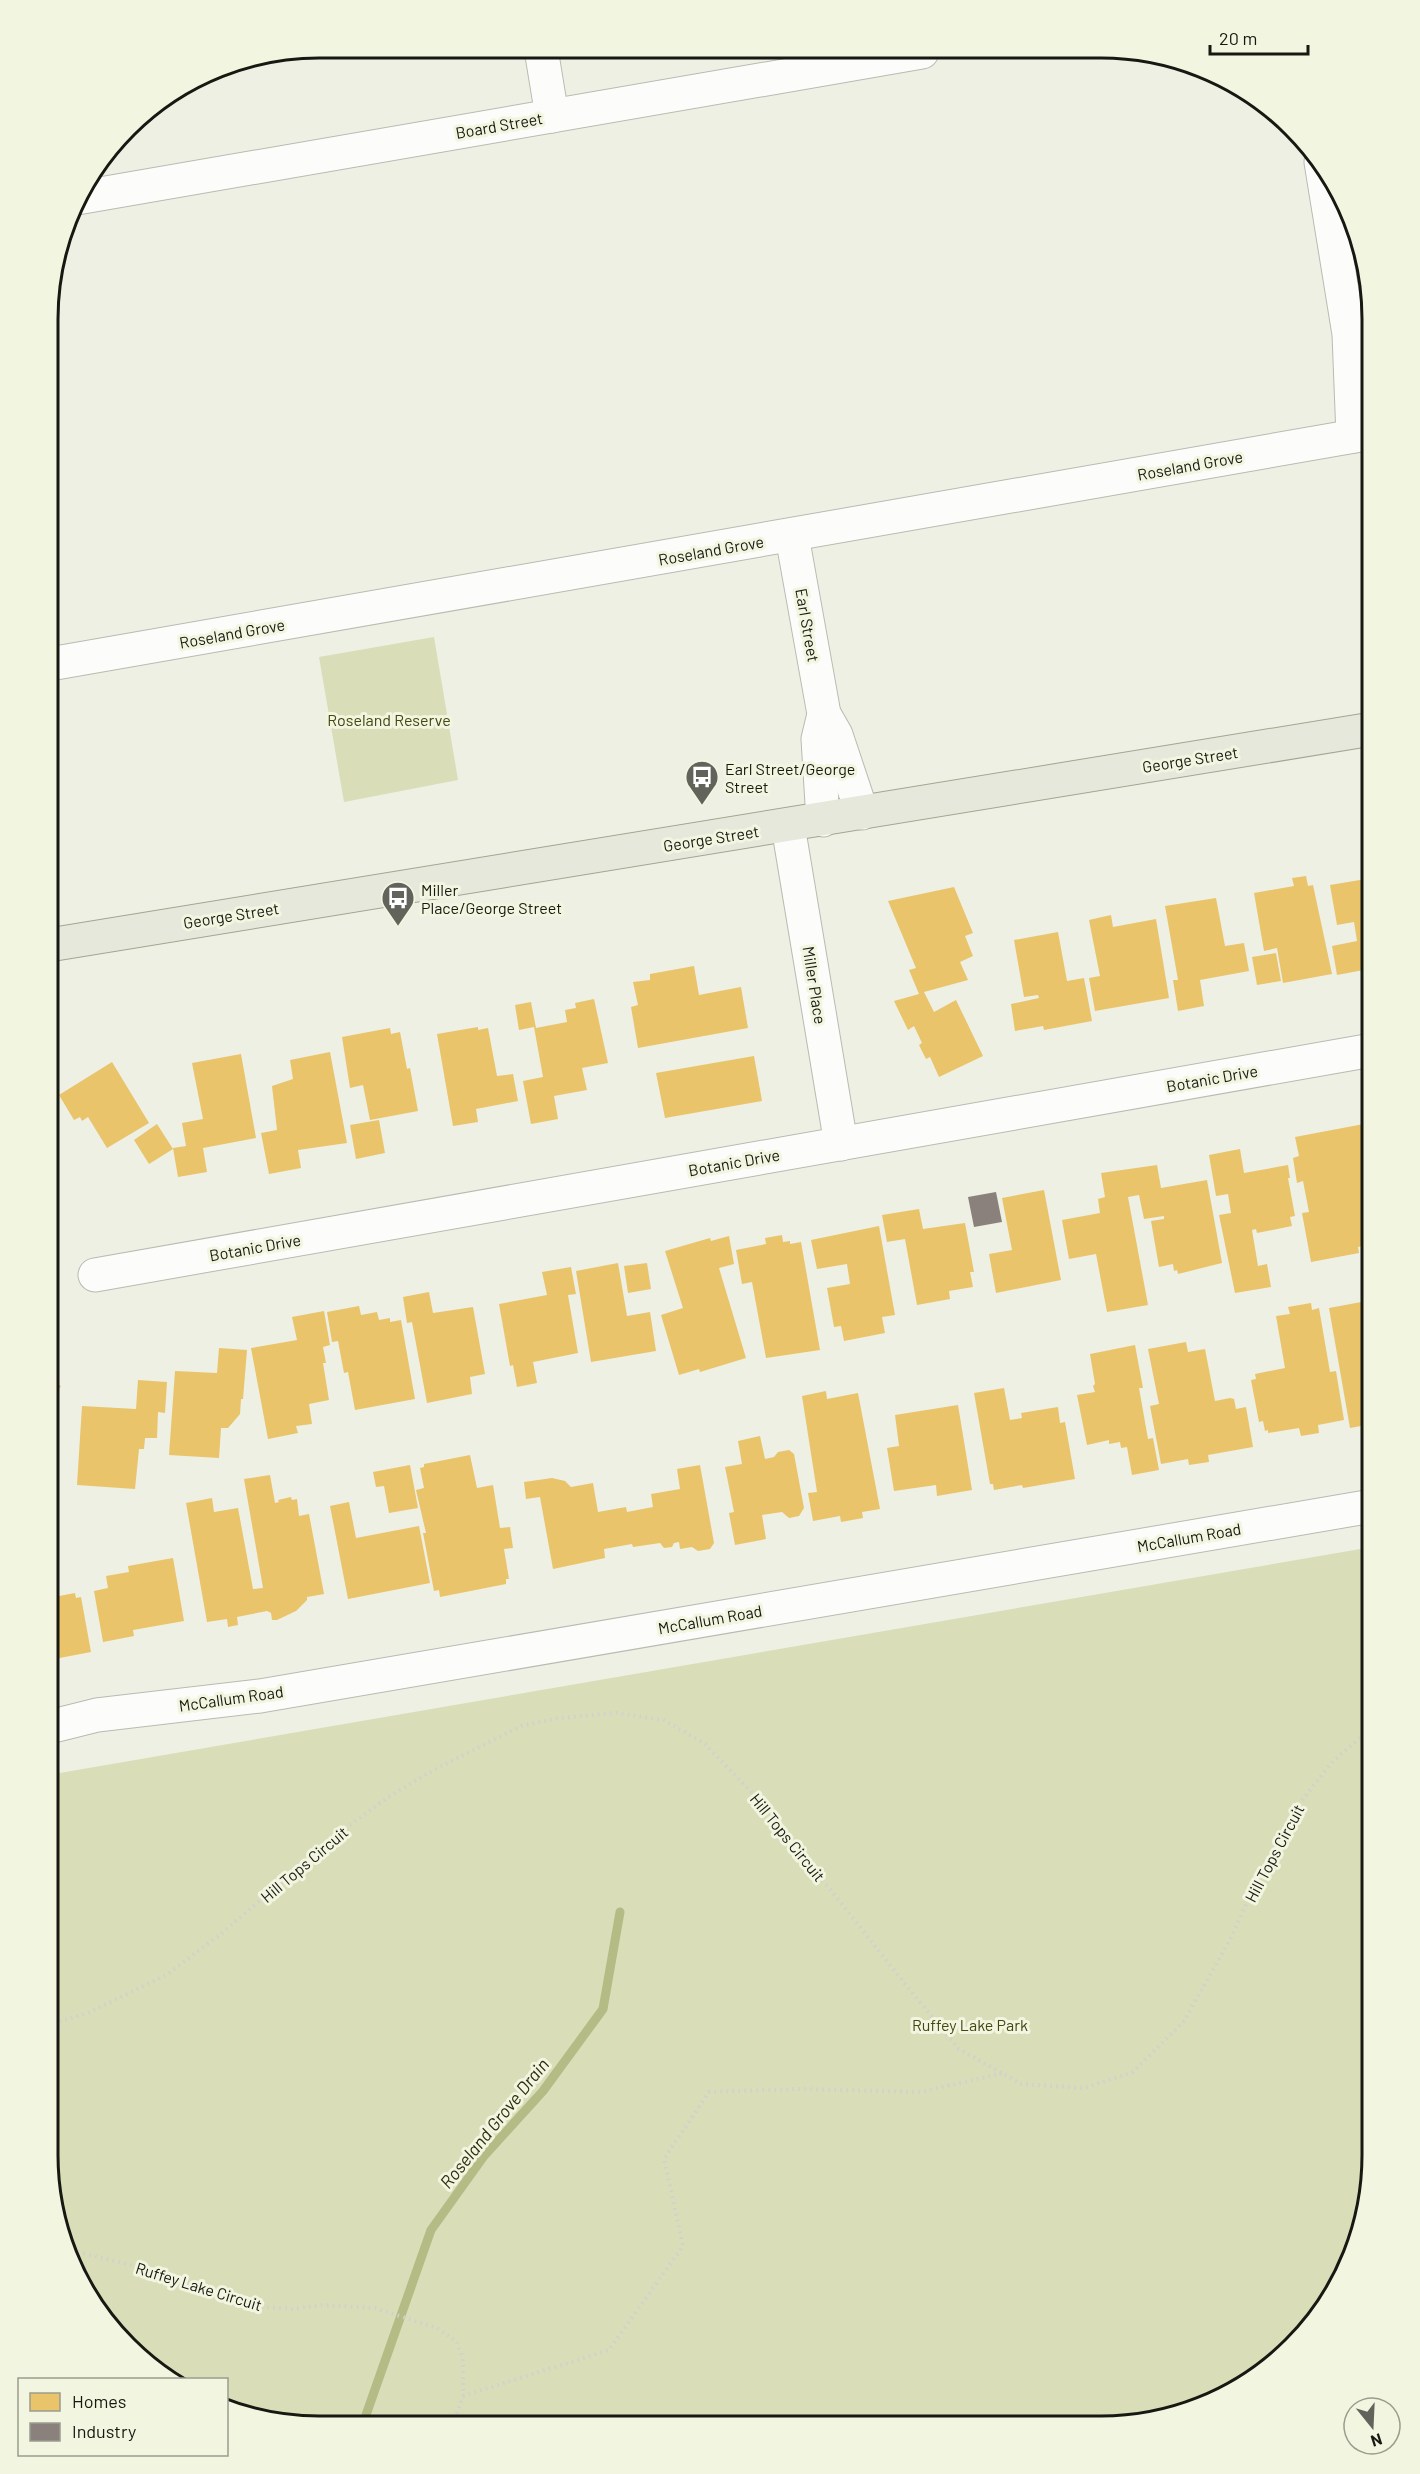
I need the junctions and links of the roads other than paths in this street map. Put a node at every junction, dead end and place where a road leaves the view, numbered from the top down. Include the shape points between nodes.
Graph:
1 (542, 58) edge
2 (887, 58) edge
3 (552, 116) junction
4 (1325, 185) edge
5 (89, 196) edge
6 (1349, 334) junction
7 (1362, 372) edge
8 (1362, 434) edge
9 (792, 536) junction
10 (58, 663) edge
11 (824, 714) junction
12 (1362, 731) edge
13 (862, 813) junction
14 (823, 820) junction
15 (788, 826) junction
16 (58, 944) edge
17 (1362, 1052) edge
18 (841, 1144) junction
19 (95, 1275) dead end
20 (1362, 1508) edge
21 (58, 1725) edge

1 - 3 street
2 - 3 street, Board Street
3 - 5 street, Board Street
4 - 6 street
6 - 7 street
6 - 8 street
8 - 9 street, Roseland Grove
9 - 10 street, Roseland Grove
9 - 11 street, Earl Street
11 - 13 street, Earl Street via 836,735
11 - 14 street, Earl Street via 818,740
12 - 13 main road, George Street
13 - 14 main road, George Street
14 - 15 main road, George Street
15 - 16 main road, George Street
15 - 18 street, Miller Place
17 - 18 street, Botanic Drive
18 - 19 street, Botanic Drive
20 - 21 street, McCallum Road via 260,1696 97,1715

